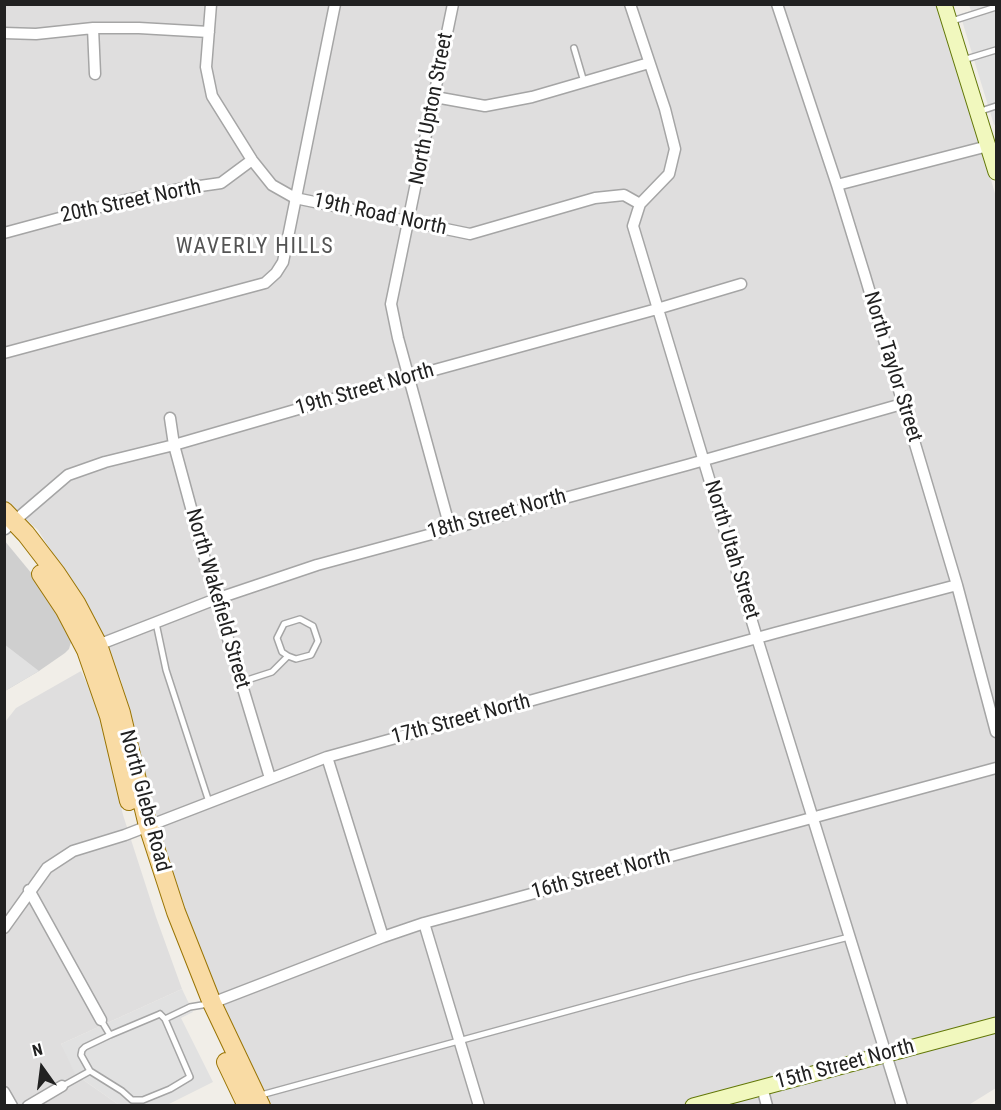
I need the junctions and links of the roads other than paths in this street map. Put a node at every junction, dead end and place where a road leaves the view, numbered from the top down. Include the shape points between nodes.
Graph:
1 (211, 4) edge
2 (335, 4) edge
3 (453, 4) edge
4 (630, 4) edge
5 (777, 4) edge
6 (944, 4) edge
7 (996, 7) edge
8 (949, 22) junction
9 (93, 28) junction
10 (208, 32) junction
11 (4, 33) edge
12 (574, 48) dead end
13 (996, 50) edge
14 (961, 61) junction
15 (649, 63) junction
16 (95, 74) dead end
17 (584, 82) junction
18 (435, 97) junction
19 (996, 106) edge
20 (977, 112) junction
21 (988, 146) junction
22 (252, 160) junction
23 (996, 172) edge
24 (837, 185) junction
25 (295, 198) junction
26 (640, 204) junction
27 (410, 221) junction
28 (4, 232) edge
29 (741, 284) dead end
30 (657, 309) junction
31 (4, 353) edge
32 (409, 377) junction
33 (902, 404) junction
34 (170, 418) dead end
35 (174, 445) junction
36 (704, 460) junction
37 (7, 522) edge
38 (450, 528) junction
39 (957, 585) junction
40 (216, 599) junction
41 (156, 623) junction
42 (757, 638) junction
43 (98, 645) junction
44 (288, 656) junction
45 (241, 682) junction
46 (996, 732) edge
47 (327, 757) junction
48 (996, 768) edge
49 (270, 778) junction
50 (209, 803) junction
51 (813, 818) junction
52 (143, 828) junction
53 (29, 890) junction
54 (424, 923) junction
55 (4, 928) edge
56 (383, 937) junction
57 (850, 937) junction
58 (206, 1004) junction
59 (165, 1019) junction
60 (101, 1020) joint
61 (996, 1025) edge
62 (110, 1035) junction
63 (459, 1041) junction
64 (885, 1054) junction
65 (90, 1071) junction
66 (62, 1086) joint
67 (762, 1087) junction
68 (4, 1092) edge
69 (255, 1102) edge
70 (12, 1106) edge
71 (28, 1106) edge
72 (479, 1106) edge
73 (693, 1106) edge
74 (767, 1106) edge
75 (902, 1106) edge

1 - 10 street
2 - 25 street
3 - 18 street, North Upton Street
4 - 15 street
5 - 24 street, North Taylor Street
6 - 8 street
7 - 8 lane
8 - 14 street
9 - 10 street
9 - 11 street
9 - 16 street
10 - 22 street via 206,67 212,96
12 - 17 lane
13 - 14 lane
14 - 20 street
15 - 17 street
15 - 26 street via 675,150 669,174
17 - 18 street via 532,98 485,106
18 - 27 street, North Upton Street
19 - 20 lane
20 - 21 street
21 - 23 street
21 - 24 street
22 - 25 street via 272,185
22 - 28 street, 20th Street North via 221,183 126,200
24 - 33 street, North Taylor Street
25 - 27 street, 19th Road North
25 - 31 street, 19th Road North via 283,262 265,283
26 - 27 street, 19th Road North via 624,195 595,198 470,234
26 - 30 street, North Utah Street via 633,226
27 - 32 street, North Upton Street via 391,304
29 - 30 street, 19th Street North
30 - 32 street, 19th Street North
30 - 36 street, North Utah Street
32 - 35 street, 19th Street North
32 - 38 street, North Upton Street
33 - 36 street, 18th Street North
33 - 39 street, North Taylor Street
34 - 35 street, North Wakefield Street
35 - 37 street, 19th Street North via 68,475
35 - 40 street, North Wakefield Street
36 - 38 street, 18th Street North
36 - 42 street, North Utah Street
37 - 43 main road, North Glebe Road via 56,573
37 - 52 main road, North Glebe Road via 86,650
38 - 40 street, 18th Street North via 317,565
39 - 42 street, 17th Street North
39 - 46 street, North Taylor Street
40 - 41 street, 18th Street North
40 - 45 street, North Wakefield Street
41 - 43 street, 18th Street North
41 - 50 lane via 166,670
42 - 47 street, 17th Street North
42 - 51 street, North Utah Street
43 - 52 main road, North Glebe Road via 121,713
44 - 44 lane via 296,659 311,654 318,641 313,626 300,619 284,624 277,638 282,652
44 - 45 lane via 272,672
45 - 49 street, North Wakefield Street
47 - 49 street, 17th Street North
47 - 56 street
48 - 51 street, 16th Street North
49 - 50 street, 17th Street North
50 - 52 street, 17th Street North
51 - 54 street, 16th Street North
51 - 57 street, North Utah Street
52 - 53 street, 17th Street North via 73,851 47,868
52 - 58 main road, North Glebe Road via 167,925
53 - 55 street, 17th Street North
53 - 60 street
54 - 56 street, 16th Street North
54 - 63 street
56 - 58 street, 16th Street North
57 - 63 lane
57 - 64 street, North Utah Street
58 - 59 lane
58 - 69 main road, North Glebe Road
59 - 62 lane via 163,1015 154,1016
59 - 65 lane via 189,1073 186,1080 138,1101
60 - 62 lane
61 - 64 street, 15th Street North
62 - 65 lane via 82,1050
63 - 69 lane
63 - 72 street
64 - 67 street, 15th Street North
64 - 75 street, North Utah Street
65 - 66 lane
66 - 71 street
67 - 73 street, 15th Street North
67 - 74 street
68 - 70 street

